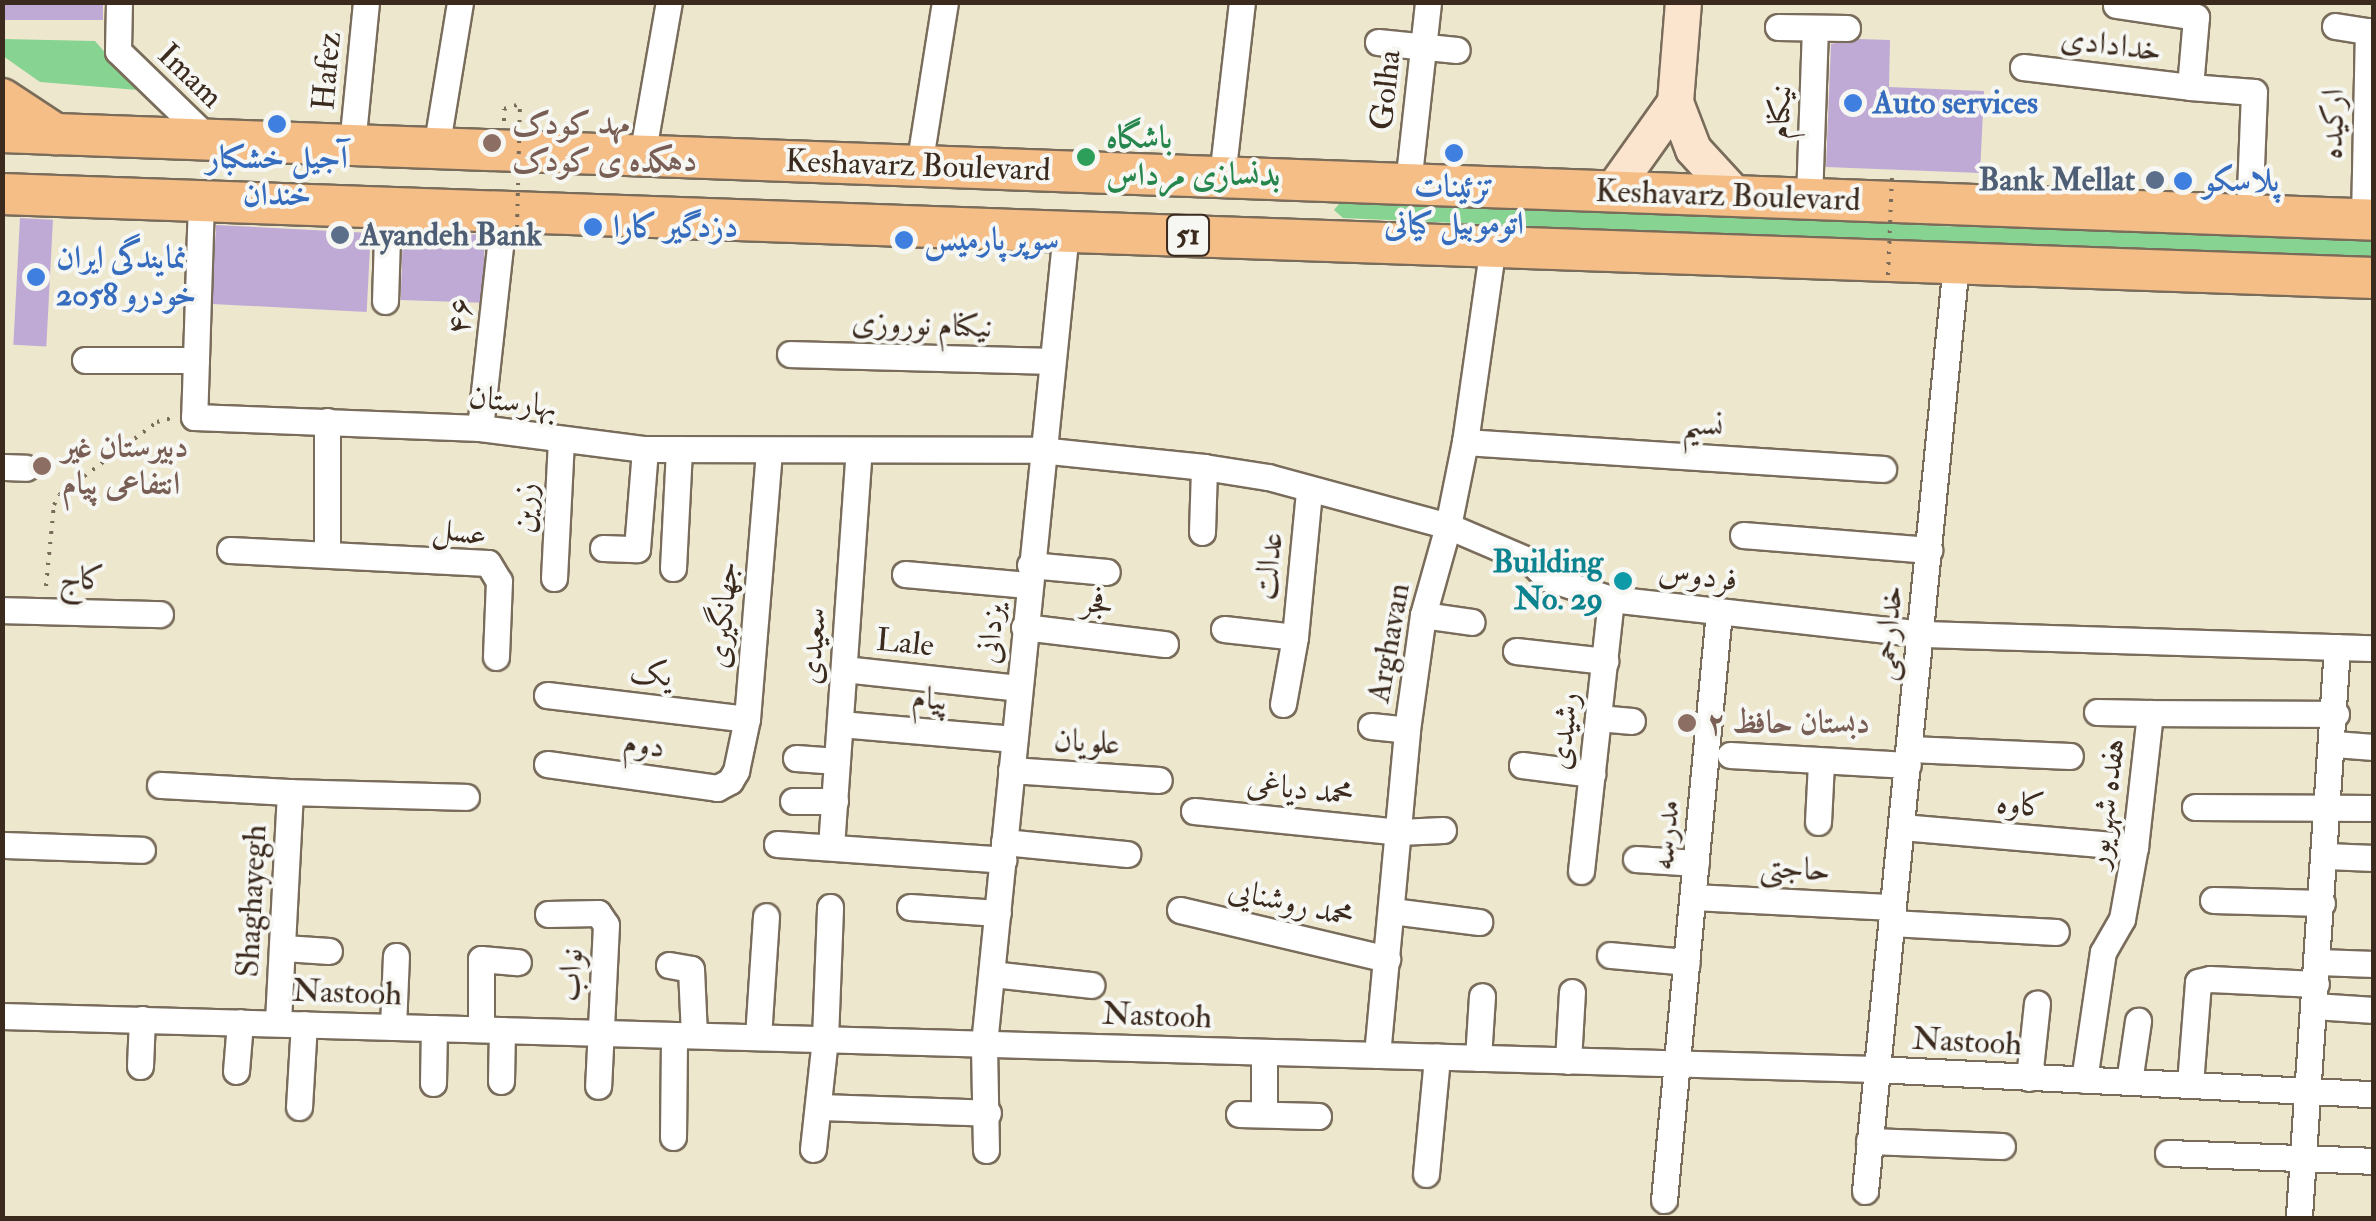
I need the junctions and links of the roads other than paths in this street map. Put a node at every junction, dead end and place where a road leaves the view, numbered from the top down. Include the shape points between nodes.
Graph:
1 (119, 2) edge
2 (366, 2) edge
3 (460, 2) edge
4 (669, 2) edge
5 (945, 2) edge
6 (1242, 2) edge
7 (1428, 2) edge
8 (1684, 2) edge
9 (2116, 4) edge
10 (2335, 26) dead end
11 (1778, 28) dead end
12 (1816, 28) junction
13 (1847, 28) dead end
14 (2371, 31) edge
15 (1378, 42) dead end
16 (1424, 45) junction
17 (1457, 50) dead end
18 (2024, 67) dead end
19 (2190, 87) junction
20 (2, 99) edge
21 (1675, 102) junction
22 (2, 132) edge
23 (56, 134) junction
24 (210, 140) junction
25 (352, 146) junction
26 (436, 148) junction
27 (642, 156) junction
28 (918, 166) junction
29 (1222, 177) junction
30 (1408, 184) junction
31 (1611, 192) junction
32 (2, 194) edge
33 (1736, 197) junction
34 (1809, 199) junction
35 (201, 200) junction
36 (388, 206) junction
37 (2249, 215) junction
38 (510, 219) junction
39 (2369, 220) edge
40 (1066, 231) junction
41 (1493, 246) junction
42 (1956, 263) junction
43 (2374, 278) edge
44 (386, 301) dead end
45 (790, 354) dead end
46 (85, 360) dead end
47 (196, 360) junction
48 (1052, 361) junction
49 (327, 420) junction
50 (480, 428) junction
51 (560, 440) junction
52 (1465, 442) junction
53 (644, 450) junction
54 (679, 450) junction
55 (769, 450) junction
56 (860, 450) junction
57 (1040, 450) junction
58 (1204, 467) junction
59 (1883, 469) dead end
60 (1309, 491) junction
61 (1448, 526) junction
62 (1202, 532) dead end
63 (1743, 535) dead end
64 (603, 548) dead end
65 (230, 550) dead end
66 (1929, 550) junction
67 (326, 552) junction
68 (672, 568) dead end
69 (1106, 572) dead end
70 (905, 574) dead end
71 (1029, 575) junction
72 (554, 578) dead end
73 (1611, 599) junction
74 (2, 610) edge
75 (1719, 612) junction
76 (160, 614) dead end
77 (1423, 615) junction
78 (1472, 622) dead end
79 (1024, 627) junction
80 (1224, 629) dead end
81 (1921, 634) junction
82 (1295, 637) junction
83 (1165, 644) dead end
84 (2337, 647) junction
85 (2374, 648) edge
86 (1516, 651) dead end
87 (496, 658) dead end
88 (1605, 661) junction
89 (844, 669) junction
90 (1018, 688) junction
91 (547, 695) dead end
92 (1282, 704) dead end
93 (2097, 712) dead end
94 (2150, 713) junction
95 (2336, 714) junction
96 (747, 718) junction
97 (1598, 718) junction
98 (1632, 722) dead end
99 (840, 724) junction
100 (1371, 726) dead end
101 (1407, 730) junction
102 (1014, 739) junction
103 (2334, 744) junction
104 (2374, 747) edge
105 (1730, 754) dead end
106 (2070, 756) dead end
107 (1909, 757) junction
108 (796, 758) dead end
109 (837, 761) junction
110 (1821, 762) junction
111 (548, 764) dead end
112 (1522, 765) dead end
113 (1011, 770) junction
114 (1592, 774) junction
115 (1160, 780) dead end
116 (730, 782) joint
117 (160, 784) dead end
118 (290, 792) junction
119 (466, 797) dead end
120 (793, 800) dead end
121 (834, 800) junction
122 (2195, 806) dead end
123 (2329, 807) junction
124 (2374, 808) edge
125 (1194, 811) dead end
126 (1818, 822) dead end
127 (1902, 827) junction
128 (1443, 830) dead end
129 (1400, 832) junction
130 (776, 844) dead end
131 (2, 845) edge
132 (831, 847) junction
133 (2136, 848) junction
134 (142, 850) dead end
135 (1003, 851) junction
136 (1126, 854) dead end
137 (2326, 856) junction
138 (2374, 858) edge
139 (1636, 859) dead end
140 (1696, 863) junction
141 (1581, 872) dead end
142 (1693, 896) junction
143 (2213, 900) dead end
144 (2322, 902) junction
145 (830, 907) dead end
146 (910, 907) dead end
147 (1180, 910) dead end
148 (1392, 911) junction
149 (998, 913) junction
150 (548, 914) dead end
151 (1892, 915) junction
152 (766, 916) dead end
153 (1479, 922) dead end
154 (2056, 932) dead end
155 (284, 948) junction
156 (329, 951) dead end
157 (1610, 955) dead end
158 (396, 956) dead end
159 (1387, 959) junction
160 (518, 962) dead end
161 (1687, 962) junction
162 (2374, 964) edge
163 (669, 965) dead end
164 (992, 974) junction
165 (2316, 984) junction
166 (1091, 985) dead end
167 (1572, 992) dead end
168 (1482, 996) dead end
169 (2037, 1002) dead end
170 (2374, 1010) edge
171 (2, 1016) edge
172 (142, 1020) junction
173 (2138, 1020) dead end
174 (240, 1022) junction
175 (291, 1024) junction
176 (393, 1027) junction
177 (434, 1028) junction
178 (492, 1030) junction
179 (600, 1033) junction
180 (684, 1035) junction
181 (758, 1038) junction
182 (825, 1039) junction
183 (984, 1044) junction
184 (1264, 1052) junction
185 (1377, 1055) junction
186 (1437, 1057) junction
187 (1478, 1058) junction
188 (1568, 1061) junction
189 (1678, 1064) junction
190 (140, 1066) dead end
191 (1876, 1069) junction
192 (236, 1071) dead end
193 (2029, 1078) junction
194 (2084, 1080) junction
195 (501, 1081) dead end
196 (2129, 1082) junction
197 (433, 1083) dead end
198 (2190, 1084) junction
199 (598, 1086) dead end
200 (2308, 1088) junction
201 (2374, 1094) edge
202 (299, 1107) dead end
203 (820, 1107) junction
204 (988, 1113) junction
205 (1318, 1116) dead end
206 (673, 1137) dead end
207 (1869, 1141) junction
208 (2002, 1146) dead end
209 (813, 1149) dead end
210 (986, 1150) dead end
211 (2168, 1153) dead end
212 (2303, 1158) junction
213 (2374, 1161) edge
214 (1426, 1174) dead end
215 (1865, 1191) dead end
216 (1664, 1200) dead end
217 (2299, 1216) dead end

1 - 24 street, Imam via 118,51
2 - 25 street, Hafez
3 - 26 street
4 - 27 street
5 - 28 street
6 - 29 street
7 - 16 street, Golha
8 - 21 main road
9 - 19 street, خدادادی via 2196,16
10 - 14 street
11 - 12 street
12 - 13 street
12 - 34 street, نیکنام
14 - 39 street, ارکیده
15 - 16 street
16 - 17 street
16 - 30 street, Golha
18 - 19 street, خدادادی
19 - 37 street, خدادادی via 2254,92
20 - 23 main road
21 - 31 main road
21 - 33 main road via 1693,148
22 - 23 main road, Keshavarz Boulevard / 51
23 - 24 main road, Keshavarz Boulevard / 51
24 - 25 main road, Keshavarz Boulevard / 51
25 - 26 main road, Keshavarz Boulevard / 51
26 - 27 main road, Keshavarz Boulevard / 51
27 - 28 main road, Keshavarz Boulevard / 51
28 - 29 main road, Keshavarz Boulevard / 51
29 - 30 main road, Keshavarz Boulevard / 51
30 - 31 main road, Keshavarz Boulevard / 51
31 - 33 main road, Keshavarz Boulevard / 51
32 - 35 main road, Keshavarz Boulevard / 51
33 - 34 main road, Keshavarz Boulevard / 51
34 - 37 main road, Keshavarz Boulevard / 51
35 - 36 main road, Keshavarz Boulevard / 51
35 - 47 street, بهارستان
36 - 38 main road, Keshavarz Boulevard / 51
36 - 44 street
37 - 39 main road, Keshavarz Boulevard / 51
38 - 40 main road, Keshavarz Boulevard / 51
38 - 50 street, ۴۶
40 - 41 main road, Keshavarz Boulevard / 51
40 - 48 street, یزدانی
41 - 42 main road, Keshavarz Boulevard / 51
41 - 52 street, Arghavan
42 - 43 main road, Keshavarz Boulevard / 51
42 - 66 street, خدارحمی
45 - 48 street, نیکنام نوروزی
46 - 47 street
47 - 49 street, بهارستان via 194,417
48 - 57 street, یزدانی
49 - 50 street, بهارستان
49 - 67 street
50 - 51 street, بهارستان
51 - 53 street, بهارستان
51 - 72 street, زرین
52 - 59 street, نسیم
52 - 61 street, Arghavan
53 - 54 street, بهارستان
53 - 64 street via 637,549
54 - 55 street, بهارستان
54 - 68 street
55 - 56 street, بهارستان
55 - 96 street, جهانگیری
56 - 57 street, بهارستان
56 - 89 street, سعیدی
57 - 58 street, فردوس
57 - 71 street, یزدانی
58 - 60 street, فردوس
58 - 62 street
60 - 61 street, فردوس
60 - 82 street, عدالت
61 - 73 street, فردوس via 1530,561 1547,578
61 - 77 street, Arghavan
63 - 66 street
65 - 67 street
66 - 81 street, خدارحمی
67 - 87 street, عسل via 488,563 499,580
69 - 71 street
70 - 71 street
71 - 79 street, یزدانی
73 - 75 street, فردوس
73 - 88 street, رشیدی
74 - 76 street, کاج
75 - 81 street, فردوس
75 - 140 street, مدرسه
77 - 78 street
77 - 101 street, Arghavan
79 - 83 street, فجر
79 - 90 street, یزدانی
80 - 82 street, عدالت
81 - 84 street, فردوس
81 - 107 street, خدارحمی
82 - 92 street
84 - 85 street, فردوس
84 - 95 street
86 - 88 street
88 - 97 street, رشیدی
89 - 90 street, Lale
89 - 99 street, سعیدی
90 - 102 street, یزدانی
91 - 96 street, یک
93 - 94 street
94 - 95 street, هفده شهریور
94 - 133 street, هفده شهریور
95 - 103 street
96 - 116 street, جهانگیری
97 - 98 street
97 - 114 street, رشیدی
99 - 102 street, پیام
99 - 109 street, سعیدی
100 - 101 street
101 - 129 street, Arghavan
102 - 113 street, یزدانی
103 - 104 street
103 - 123 street
105 - 110 street
106 - 107 street
107 - 110 street
107 - 127 street, خدارحمی
108 - 109 street
109 - 121 street, سعیدی
110 - 126 street
111 - 116 street, دوم via 717,788
112 - 114 street
113 - 115 street, علویان
113 - 135 street, یزدانی
114 - 141 street, رشیدی
117 - 118 street, Shaghayegh
118 - 119 street
118 - 155 street, Shaghayegh
120 - 121 street
121 - 132 street, سعیدی
122 - 123 street
123 - 124 street
123 - 137 street
125 - 129 street, محمد دیاغی
127 - 133 street, کاوه
127 - 151 street, خدارحمی
128 - 129 street, محمد دیاغی
129 - 148 street, Arghavan
130 - 132 street
131 - 134 street
132 - 135 street
133 - 194 street, هفده شهریور via 2122,919 2102,952
135 - 136 street
135 - 149 street, یزدانی
137 - 138 street
137 - 144 street
139 - 140 street
140 - 142 street, مدرسه
142 - 151 street, حاجتی
142 - 161 street, مدرسه
143 - 144 street
144 - 165 street
145 - 182 street
146 - 149 street
147 - 159 street, محمد روشنایی
148 - 153 street
148 - 159 street, Arghavan
149 - 164 street, یزدانی
150 - 179 street, نواب via 603,916
151 - 154 street, حاجتی
151 - 191 street, خدارحمی
152 - 181 street
155 - 156 street
155 - 175 street, Shaghayegh
157 - 161 street
158 - 176 street
159 - 185 street, Arghavan
160 - 178 street via 481,960
161 - 189 street, مدرسه
162 - 165 street
163 - 180 street via 692,968
164 - 166 street
164 - 183 street, یزدانی
165 - 170 street
165 - 198 street via 2198,982
165 - 200 street
167 - 188 street
168 - 187 street
169 - 193 street
171 - 172 street, Nastooh
172 - 174 street, Nastooh
172 - 190 street
173 - 196 street
174 - 175 street, Nastooh
174 - 192 street
175 - 176 street, Nastooh
175 - 202 street, Shaghayegh
176 - 177 street, Nastooh
177 - 178 street, Nastooh
177 - 197 street
178 - 179 street, Nastooh
178 - 195 street
179 - 180 street, Nastooh
179 - 199 street
180 - 181 street, Nastooh
180 - 206 street
181 - 182 street, Nastooh
182 - 183 street, Nastooh
182 - 203 street
183 - 184 street, Nastooh
183 - 204 street, یزدانی
184 - 185 street, Nastooh
184 - 205 street via 1252,1114
185 - 186 street, Nastooh
186 - 187 street, Nastooh
186 - 214 street
187 - 188 street, Nastooh
188 - 189 street, Nastooh
189 - 191 street, Nastooh
189 - 216 street, مدرسه
191 - 193 street, Nastooh
191 - 207 street, خدارحمی
193 - 194 street, Nastooh
194 - 196 street, Nastooh
196 - 198 street, Nastooh
198 - 200 street, Nastooh
200 - 201 street, Nastooh
200 - 212 street
203 - 204 street
203 - 209 street
204 - 210 street, یزدانی
207 - 208 street
207 - 215 street, خدارحمی
211 - 212 street
212 - 213 street
212 - 217 street

